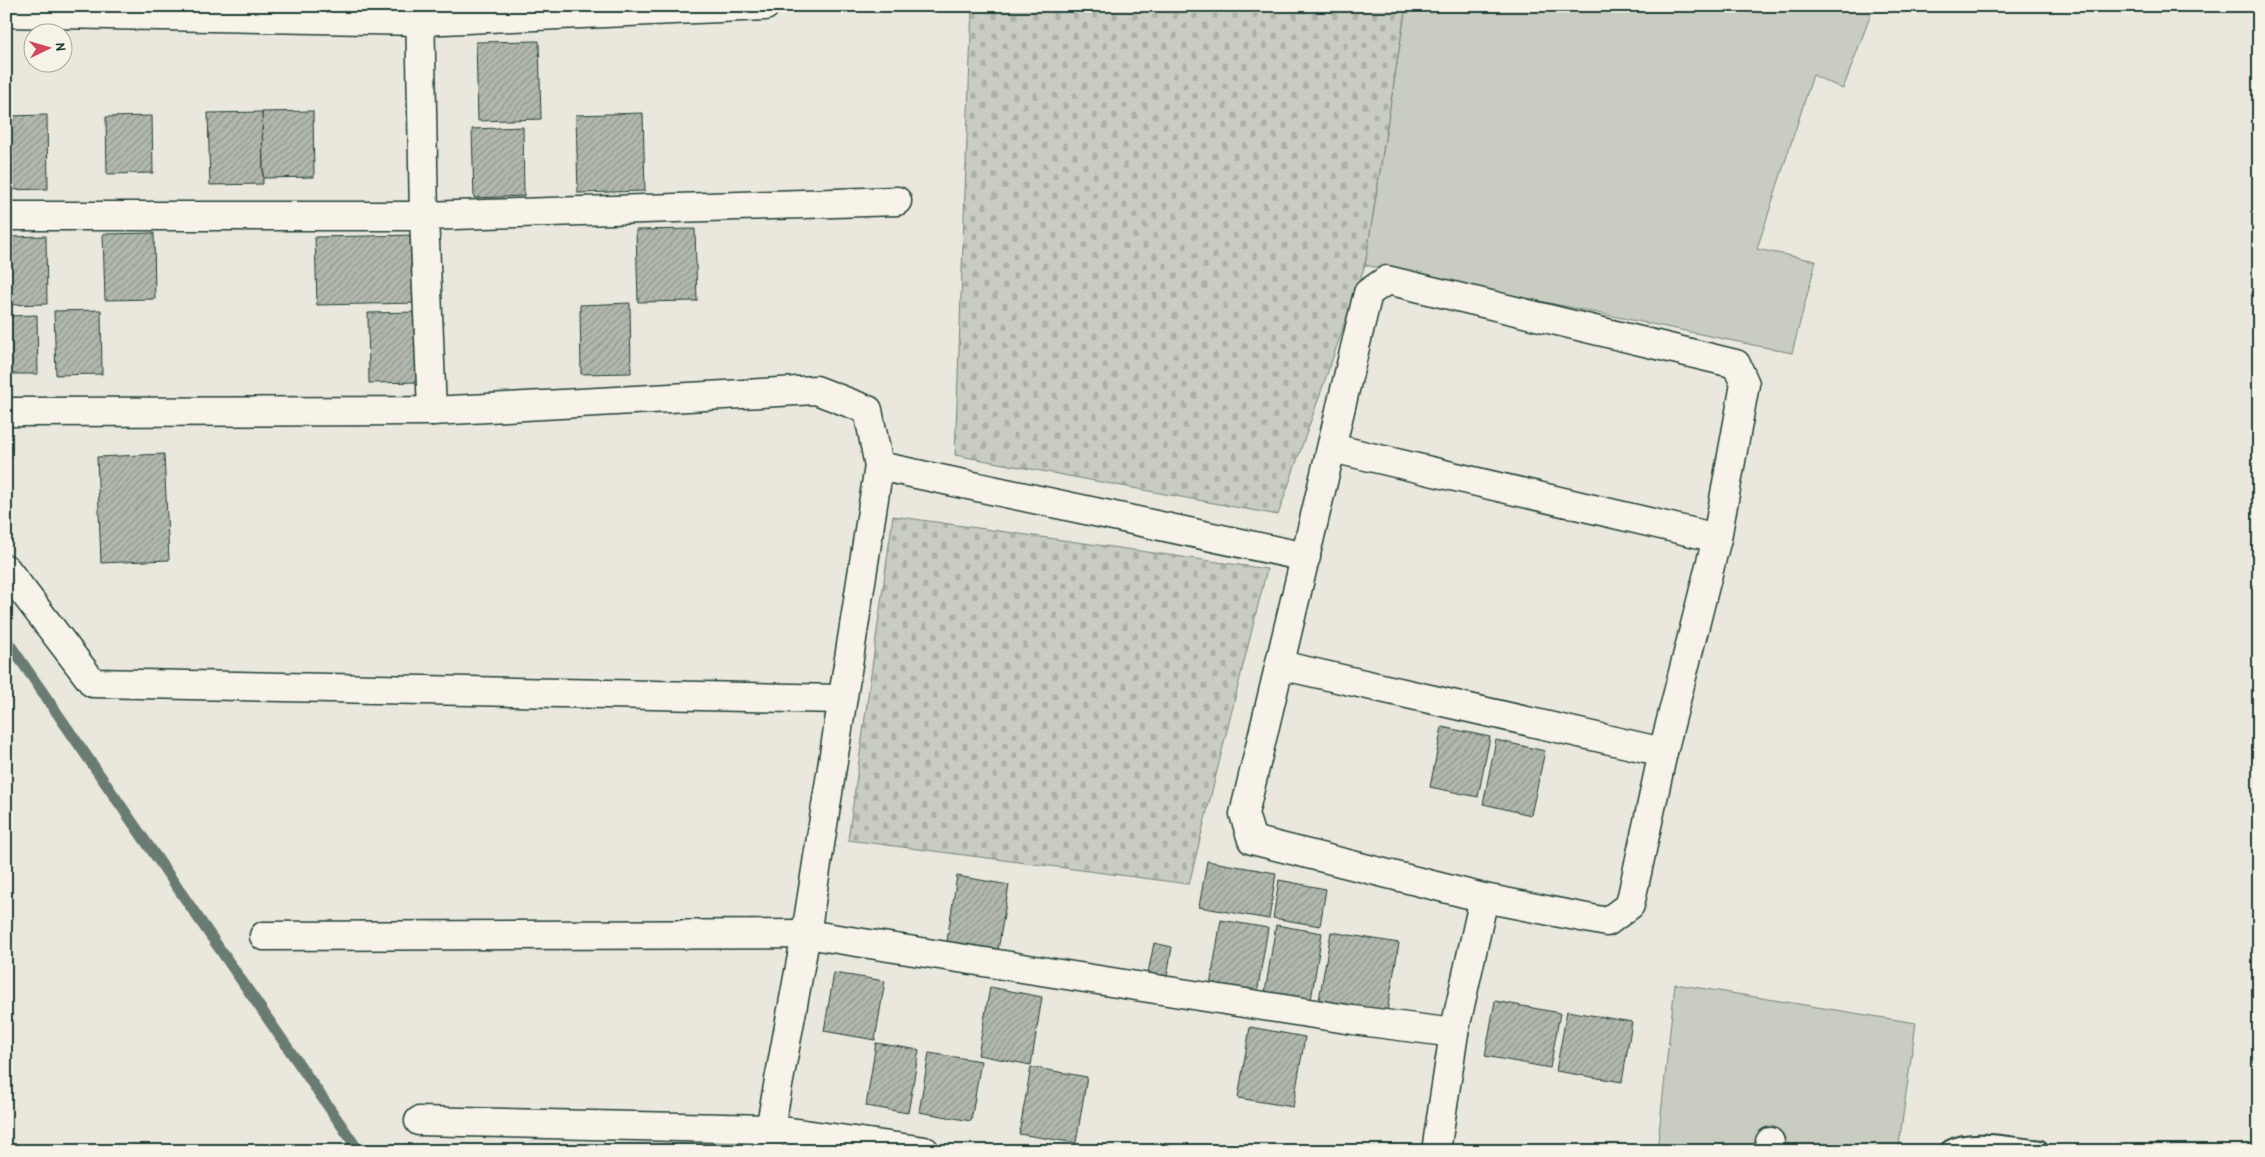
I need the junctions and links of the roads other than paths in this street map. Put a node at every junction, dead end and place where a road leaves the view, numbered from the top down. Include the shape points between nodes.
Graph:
1 (765, 6) edge
2 (6, 13) edge
3 (421, 14) edge
4 (897, 201) dead end
5 (6, 216) edge
6 (424, 216) junction
7 (432, 410) junction
8 (6, 412) edge
9 (1332, 448) junction
10 (879, 466) junction
11 (1717, 538) junction
12 (1306, 557) junction
13 (6, 569) edge
14 (1280, 665) junction
15 (841, 698) junction
16 (1663, 752) junction
17 (1484, 898) junction
18 (806, 934) junction
19 (264, 936) dead end
20 (1454, 1033) junction
21 (419, 1121) dead end
22 (768, 1140) edge
23 (924, 1151) edge
24 (1436, 1151) edge
25 (1951, 1151) edge
26 (2038, 1151) edge

1 - 3 street
2 - 3 street
3 - 6 street
4 - 6 street
5 - 6 street
6 - 7 street
7 - 8 street
7 - 10 street via 816,390 868,410
9 - 11 street
9 - 11 street via 1368,293 1387,280 1736,364 1745,384
9 - 12 street
10 - 12 street
10 - 15 street
11 - 16 street
12 - 14 street
13 - 15 street via 93,683
14 - 16 street
14 - 17 street via 1244,814 1252,840
15 - 18 street
16 - 17 street via 1630,905 1607,922
17 - 20 street
18 - 19 street
18 - 20 street
18 - 22 street
20 - 24 street
21 - 22 street
22 - 23 street
25 - 26 lane via 1971,1145

